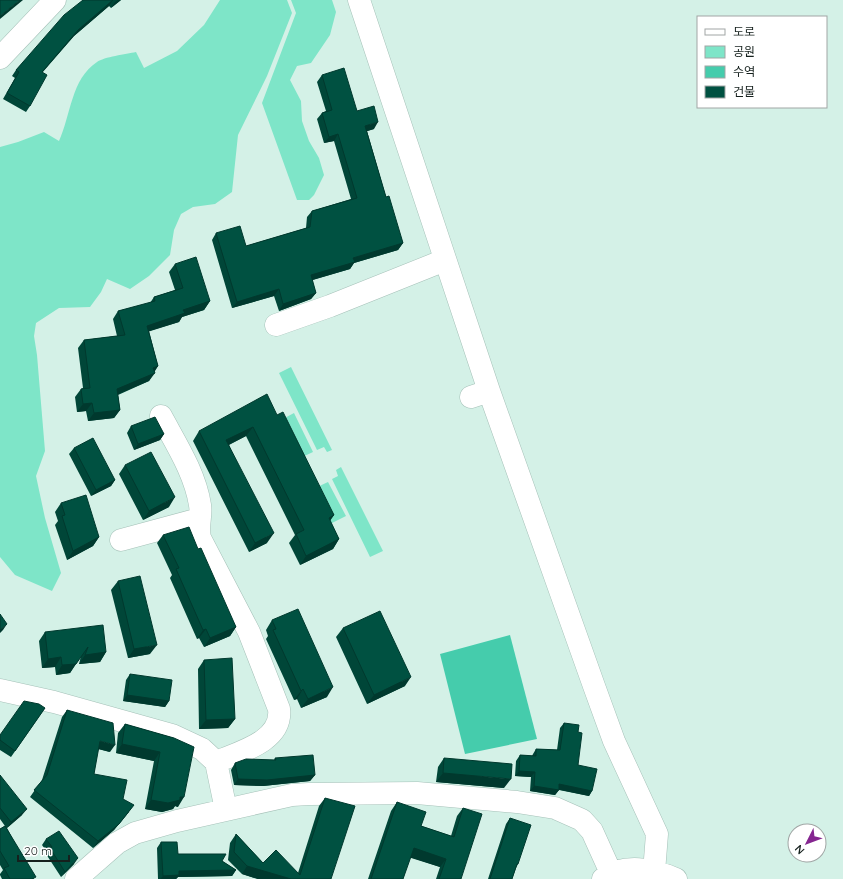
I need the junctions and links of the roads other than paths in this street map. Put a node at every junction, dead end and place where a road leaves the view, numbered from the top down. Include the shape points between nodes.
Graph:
1 (55, 0) edge
2 (359, 0) edge
3 (0, 58) edge
4 (445, 260) junction
5 (276, 324) dead end
6 (161, 416) dead end
7 (199, 518) junction
8 (121, 540) dead end
9 (0, 690) edge
10 (216, 762) junction
11 (226, 810) junction
12 (654, 872) junction
13 (607, 876) edge
14 (76, 879) edge
15 (676, 879) edge

1 - 3 street
2 - 4 street
4 - 5 street via 330,306
4 - 12 street via 480,394 614,741 657,834
6 - 7 street via 191,472 201,506
7 - 8 street
7 - 10 street via 197,528 200,538 249,632 280,709 276,727 267,737 258,744
9 - 10 street via 54,702 172,735 202,749
10 - 11 street
11 - 13 street via 292,795 417,793 555,808 582,820 592,831
11 - 14 street via 135,833 117,843
12 - 13 street via 638,869
12 - 15 street

